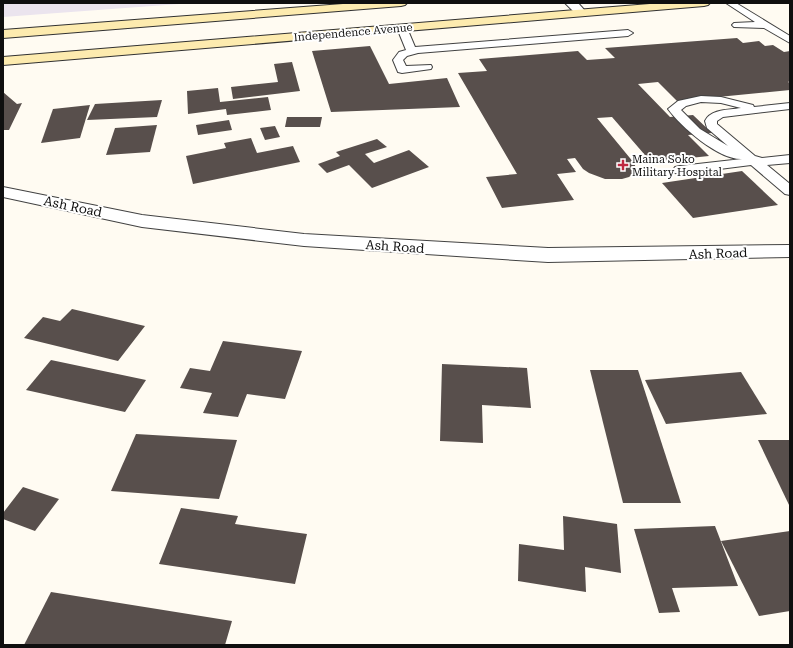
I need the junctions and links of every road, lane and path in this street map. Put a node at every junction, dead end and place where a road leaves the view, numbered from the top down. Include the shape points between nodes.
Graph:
1 (401, 3) edge
2 (571, 3) edge
3 (704, 3) edge
4 (730, 3) edge
5 (581, 13) junction
6 (737, 25) dead end
7 (765, 25) junction
8 (402, 28) junction
9 (628, 33) dead end
10 (3, 34) edge
11 (789, 41) edge
12 (412, 51) junction
13 (3, 61) edge
14 (427, 67) dead end
15 (789, 107) edge
16 (756, 110) junction
17 (751, 159) junction
18 (790, 159) edge
19 (680, 170) dead end
20 (790, 191) edge
21 (3, 192) edge
22 (790, 251) edge

1 - 10 main road, Independence Avenue
2 - 5 street
3 - 5 main road, Independence Avenue
4 - 7 lane
5 - 8 main road, Independence Avenue
6 - 7 lane
7 - 11 lane
8 - 12 lane
8 - 13 main road, Independence Avenue
9 - 12 lane
12 - 14 lane via 403,54 398,60 402,70
15 - 16 lane
16 - 17 lane via 721,114 710,121 711,125
16 - 17 lane via 730,101 713,99 680,103 674,109 699,136 717,147
17 - 18 lane via 762,162
17 - 19 lane
17 - 20 lane
21 - 22 street, Ash Road via 142,221 304,240 548,255

